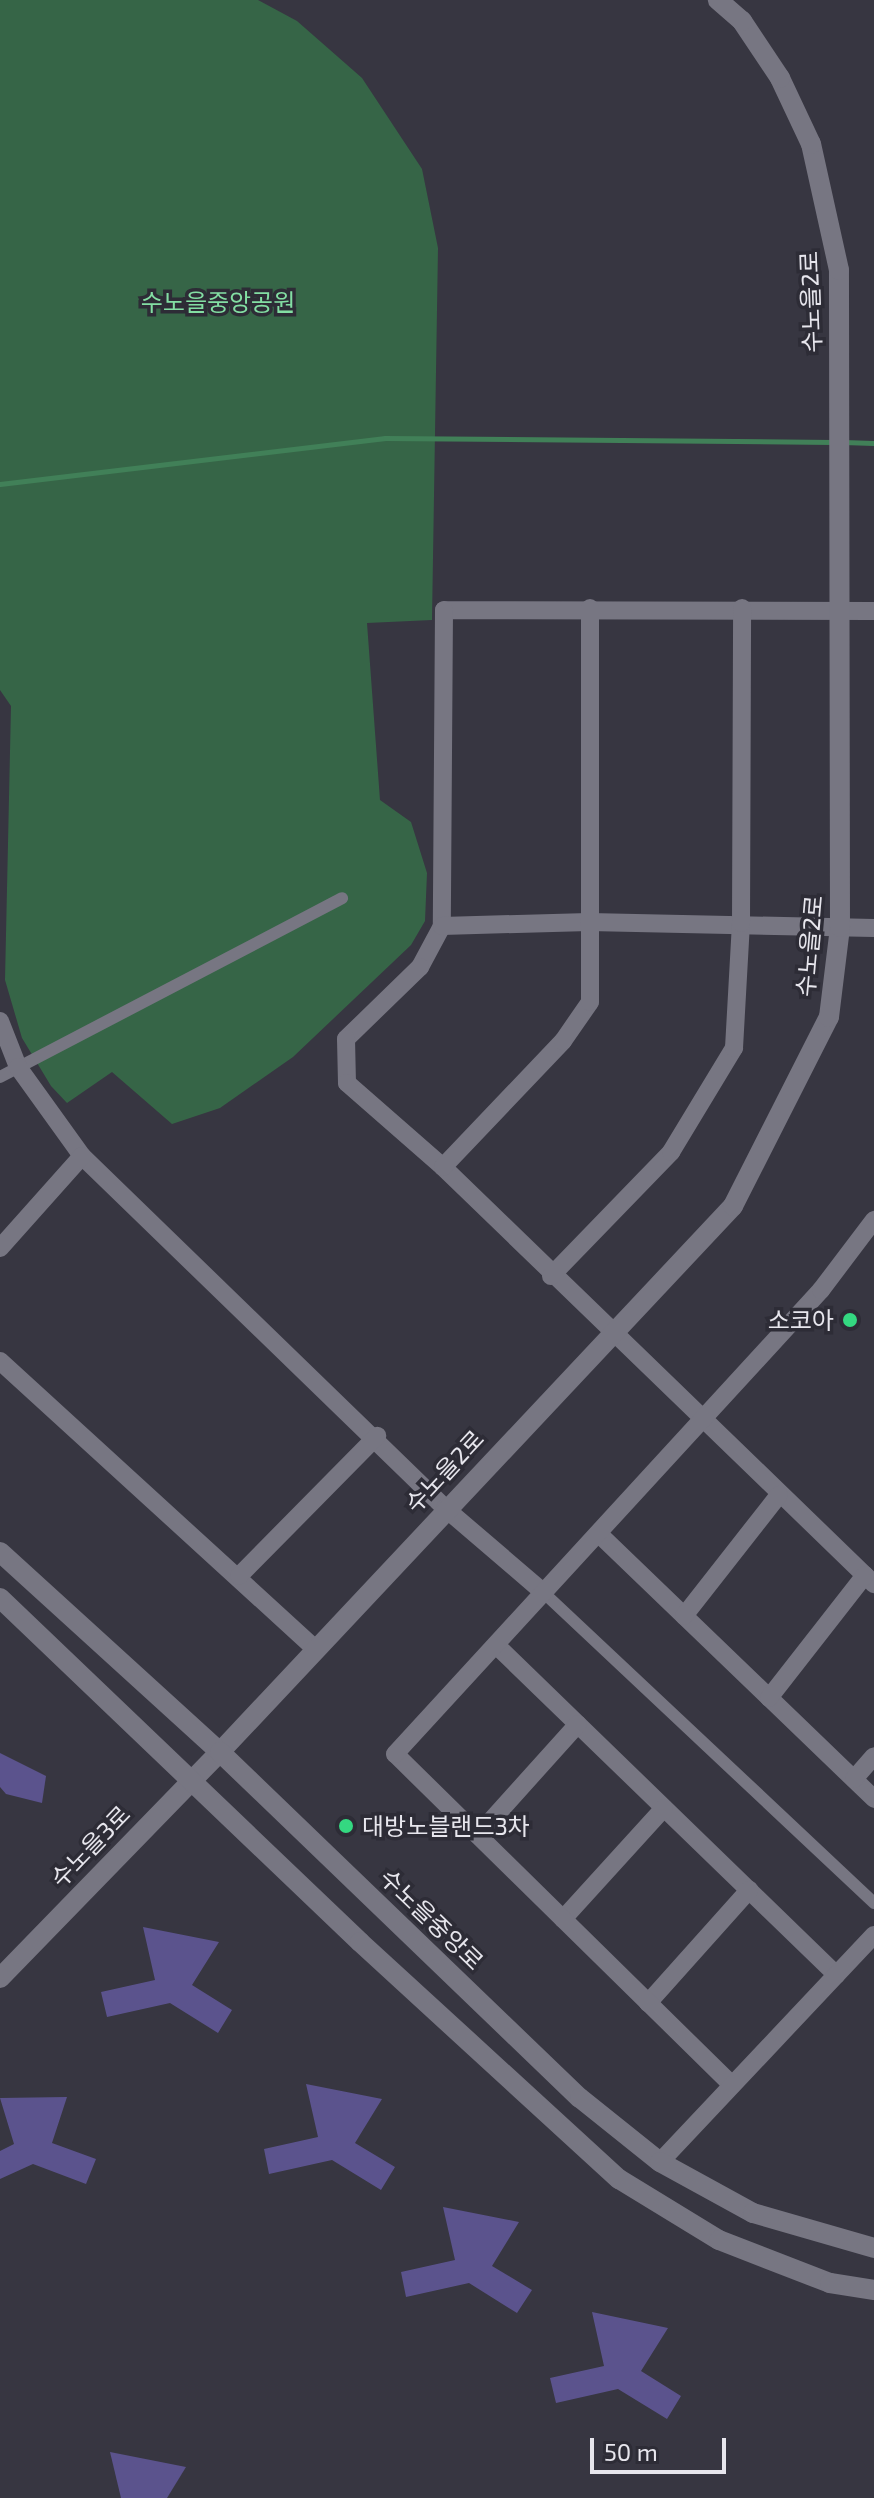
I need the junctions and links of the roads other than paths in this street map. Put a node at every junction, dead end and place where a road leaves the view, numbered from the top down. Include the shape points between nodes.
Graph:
1 (718, 0) edge
2 (590, 608) junction
3 (742, 608) junction
4 (838, 611) junction
5 (874, 611) edge
6 (342, 898) dead end
7 (589, 922) junction
8 (741, 923) junction
9 (442, 926) junction
10 (840, 927) junction
11 (874, 928) edge
12 (0, 1021) edge
13 (18, 1067) junction
14 (0, 1077) edge
15 (82, 1156) junction
16 (443, 1167) junction
17 (874, 1220) edge
18 (0, 1248) edge
19 (551, 1276) junction
20 (611, 1332) junction
21 (0, 1361) edge
22 (703, 1421) junction
23 (377, 1436) junction
24 (779, 1495) junction
25 (445, 1508) junction
26 (599, 1534) junction
27 (0, 1552) edge
28 (239, 1576) junction
29 (869, 1580) edge
30 (544, 1593) junction
31 (0, 1598) edge
32 (684, 1616) junction
33 (496, 1645) junction
34 (314, 1648) junction
35 (769, 1698) junction
36 (578, 1724) junction
37 (220, 1752) junction
38 (874, 1756) edge
39 (192, 1777) junction
40 (854, 1779) junction
41 (874, 1799) edge
42 (664, 1808) junction
43 (478, 1835) junction
44 (749, 1890) junction
45 (874, 1903) edge
46 (563, 1919) junction
47 (874, 1935) edge
48 (836, 1975) junction
49 (0, 1978) edge
50 (648, 2003) junction
51 (732, 2085) junction
52 (660, 2162) junction
53 (874, 2248) edge
54 (874, 2290) edge

1 - 4 street, 수노을2로 via 742,21 780,78 811,144 839,270
2 - 3 street
2 - 7 street
2 - 9 street via 444,610
3 - 4 street
3 - 8 street
4 - 5 street
4 - 10 street, 수노을2로
6 - 13 street
7 - 8 street
7 - 9 street
7 - 16 street via 590,1002 563,1041
8 - 10 street
8 - 19 street via 734,1048 671,1152
9 - 16 street via 420,967 346,1039 347,1083
10 - 11 street
10 - 20 street, 수노을2로 via 829,1017 733,1206
12 - 13 street
13 - 14 street
13 - 15 street
15 - 18 street
15 - 23 street
16 - 19 street
17 - 22 street via 821,1290
19 - 20 street
20 - 22 street
20 - 25 street, 수노을2로
21 - 28 street
22 - 24 street
22 - 26 street
23 - 25 street
23 - 28 street
24 - 29 street
24 - 32 street
25 - 30 street
25 - 34 street, 수노을2로
26 - 30 street
26 - 32 street
27 - 37 street, 수노을중앙로
28 - 34 street
29 - 35 street
30 - 33 street
30 - 45 street
31 - 39 street
32 - 35 street
33 - 36 street
33 - 43 street via 395,1754
34 - 37 street, 수노을2로
35 - 40 street
36 - 42 street
36 - 43 street
37 - 39 street, 수노을3로
37 - 52 street, 수노을중앙로 via 580,2098
38 - 40 street
39 - 49 street, 수노을3로
39 - 54 street via 360,1942 619,2179 719,2240 830,2283
40 - 41 street
42 - 44 street
42 - 46 street
43 - 46 street
44 - 48 street
44 - 50 street
46 - 50 street
47 - 48 street
48 - 51 street
50 - 51 street
51 - 52 street
52 - 53 street, 수노을중앙로 via 753,2213

